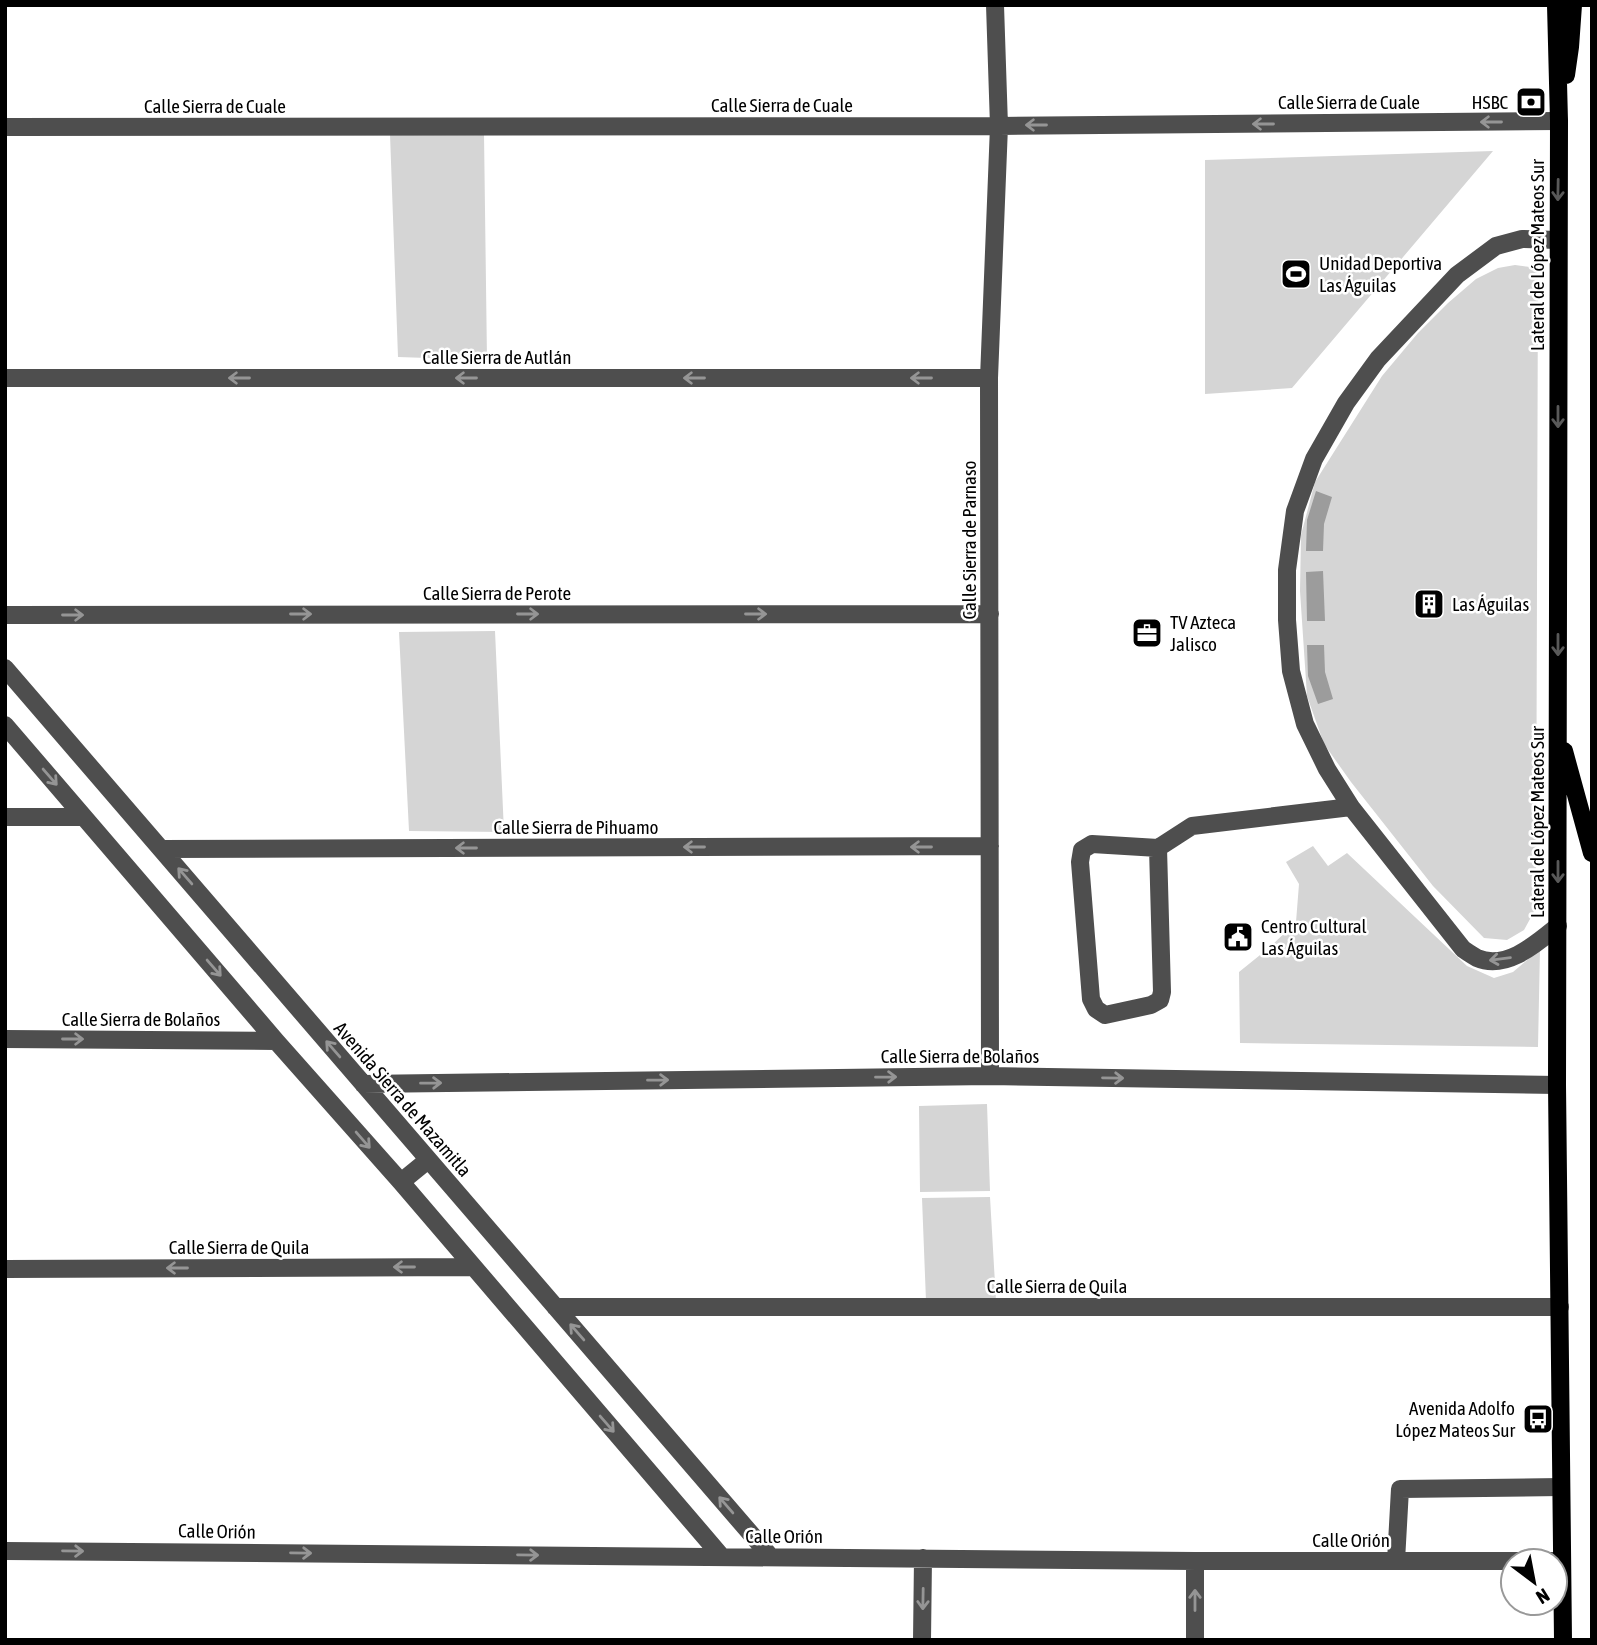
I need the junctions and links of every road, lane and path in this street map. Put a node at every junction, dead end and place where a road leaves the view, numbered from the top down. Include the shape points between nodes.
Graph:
1 (995, 5) edge
2 (1556, 5) edge
3 (1573, 5) edge
4 (1559, 121) junction
5 (999, 126) junction
6 (5, 127) edge
7 (1558, 240) junction
8 (5, 378) edge
9 (989, 378) junction
10 (990, 614) junction
11 (5, 615) edge
12 (6, 670) edge
13 (5, 725) edge
14 (1558, 727) junction
15 (1352, 807) junction
16 (5, 817) edge
17 (84, 817) junction
18 (990, 846) junction
19 (1158, 848) junction
20 (162, 849) junction
21 (1592, 853) edge
22 (1558, 926) junction
23 (5, 1039) edge
24 (276, 1041) junction
25 (990, 1076) junction
26 (363, 1084) junction
27 (1557, 1085) junction
28 (428, 1160) junction
29 (401, 1182) junction
30 (472, 1267) junction
31 (5, 1269) edge
32 (555, 1307) junction
33 (1560, 1307) junction
34 (1562, 1488) junction
35 (1562, 1547) edge
36 (5, 1550) edge
37 (770, 1556) junction
38 (722, 1557) junction
39 (923, 1558) junction
40 (1195, 1561) junction
41 (1396, 1561) junction
42 (1499, 1561) edge
43 (1563, 1617) edge
44 (922, 1640) edge
45 (1195, 1640) edge
46 (1563, 1640) edge

1 - 5 street, Calle Sierra de Parnaso
2 - 4 main road, Lateral de López Mateos Sur
3 - 4 main road
4 -> 5 street, Calle Sierra de Cuale
4 -> 7 main road, Lateral de López Mateos Sur
5 - 6 street, Calle Sierra de Cuale
5 - 9 street, Calle Sierra de Parnaso
7 -> 14 main road, Lateral de López Mateos Sur
7 - 15 street via 1522,239 1496,246 1457,275 1378,359 1346,403 1314,459 1295,510 1287,570 1291,671 1305,724
9 -> 8 street, Calle Sierra de Autlán
9 - 10 street, Calle Sierra de Parnaso
11 -> 10 street, Calle Sierra de Perote
10 - 18 street, Calle Sierra de Parnaso
12 - 20 street, Avenida Sierra de Mazamitla
13 -> 17 street
14 - 21 main road
14 -> 22 main road, Lateral de López Mateos Sur
15 - 19 street via 1192,826
22 -> 15 street via 1515,956 1498,961 1479,959 1463,949
16 - 17 street
17 -> 24 street
18 -> 20 street, Calle Sierra de Pihuamo
18 - 25 street, Calle Sierra de Parnaso
19 - 19 street via 1092,844 1082,850 1091,999 1105,1015 1152,1006 1160,1000
26 -> 20 street, Avenida Sierra de Mazamitla
22 - 27 main road, Lateral de López Mateos Sur
23 -> 24 street, Calle Sierra de Bolaños
24 -> 29 street
26 -> 25 street, Calle Sierra de Bolaños
25 -> 27 street, Calle Sierra de Bolaños
26 - 28 street, Avenida Sierra de Mazamitla
27 - 33 main road, Lateral de López Mateos Sur
28 - 29 street
28 - 32 street, Avenida Sierra de Mazamitla
29 - 30 street
30 -> 31 street, Calle Sierra de Quila
30 -> 38 street
32 - 33 street, Calle Sierra de Quila
37 -> 32 street, Avenida Sierra de Mazamitla
33 - 34 main road, Lateral de López Mateos Sur
34 - 35 main road, Lateral de López Mateos Sur
34 - 41 street via 1400,1489
36 -> 38 street, Calle Orión
37 - 38 street, Calle Orión
37 - 39 street, Calle Orión
39 - 40 street, Calle Orión
39 -> 44 street
40 - 41 street, Calle Orión
45 -> 40 street
41 - 42 street, Calle Orión
43 - 46 main road, Lateral de López Mateos Sur

